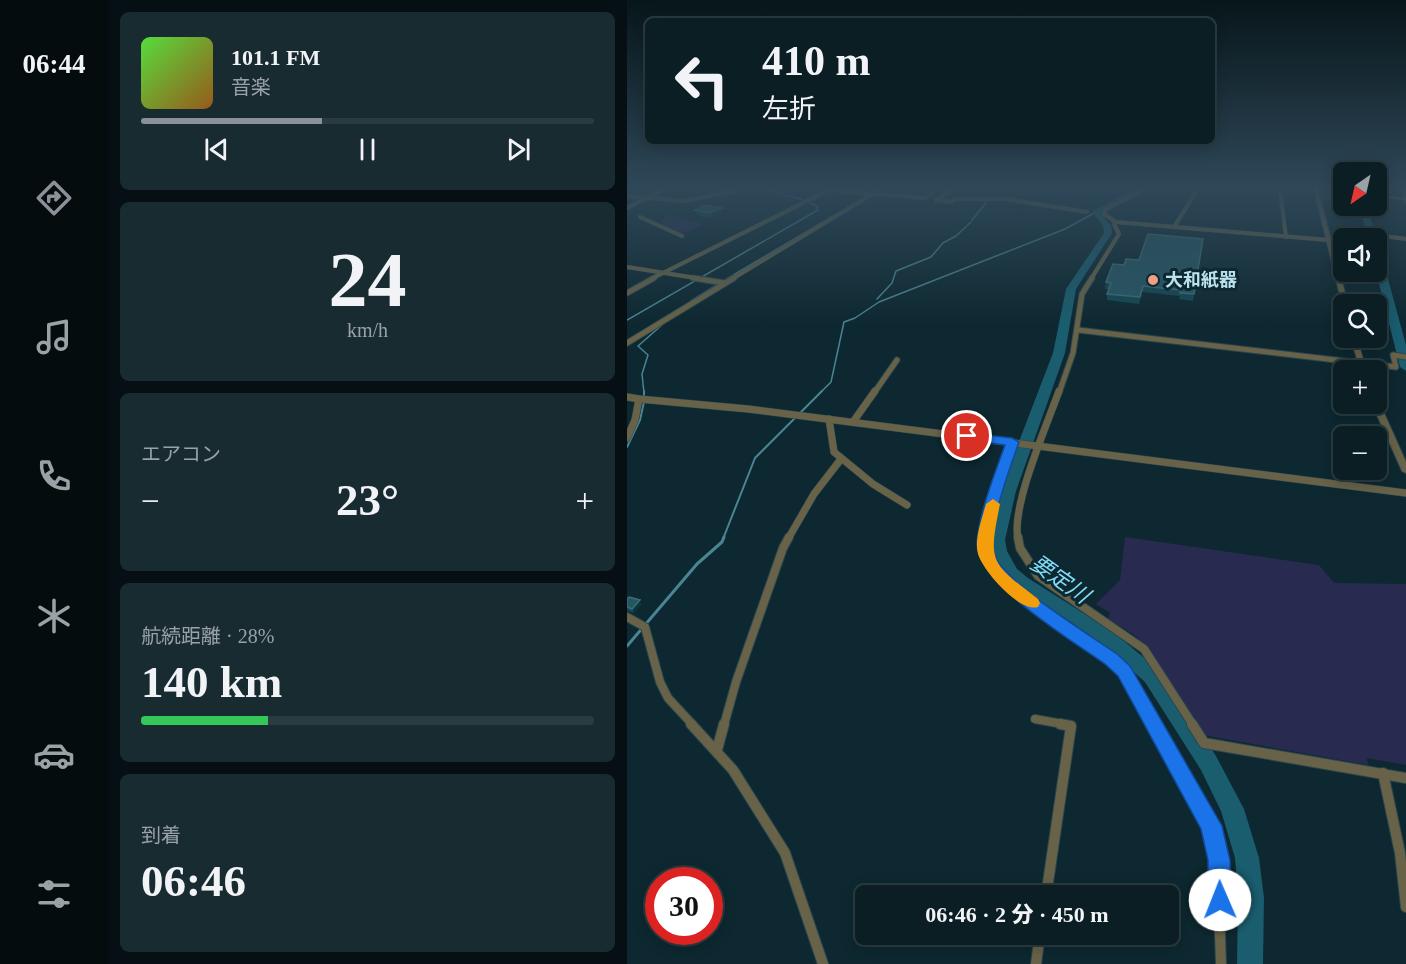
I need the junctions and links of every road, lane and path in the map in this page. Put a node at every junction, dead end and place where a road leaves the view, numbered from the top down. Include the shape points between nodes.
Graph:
1 (739, 235) edge
2 (804, 235) edge
3 (1118, 235) edge
4 (1263, 235) edge
5 (1328, 235) edge
6 (1387, 236) edge
7 (1286, 237) joint
8 (1406, 238) edge
9 (1329, 240) junction
10 (627, 267) edge
11 (662, 273) junction
12 (722, 282) junction
13 (627, 293) edge
14 (1342, 294) edge
15 (1078, 330) junction
16 (627, 343) edge
17 (1406, 357) edge
18 (897, 360) dead end
19 (1334, 360) edge
20 (1387, 366) edge
21 (627, 397) edge
22 (642, 399) junction
23 (1380, 414) edge
24 (829, 419) junction
25 (853, 422) junction
26 (627, 438) edge
27 (1014, 442) junction
28 (1036, 445) junction
29 (841, 459) junction
30 (1406, 471) edge
31 (1406, 493) edge
32 (907, 505) dead end
33 (631, 619) edge
34 (1035, 719) dead end
35 (717, 750) junction
36 (1383, 773) junction
37 (1406, 778) edge
38 (1048, 885) edge
39 (1406, 907) edge
40 (1039, 945) edge
41 (823, 964) edge
42 (1036, 964) edge
43 (1221, 964) edge

1 - 11 street
2 - 12 street
3 - 15 street via 1082,294
4 - 7 street
5 - 9 street
6 - 8 street
7 - 9 street
9 - 14 street
10 - 11 street
11 - 12 street
11 - 13 street
12 - 16 street
15 - 19 street
15 - 28 street via 1073,353
17 - 20 street via 1393,356 1397,367
18 - 25 street
21 - 22 street
22 - 24 street
22 - 26 street
23 - 30 street
24 - 25 street
24 - 29 street via 834,452
25 - 27 street
27 - 28 street
27 - 43 street via 996,491 986,555 1017,592 1124,671 1211,826 1217,844
28 - 31 street
28 - 36 street via 1016,530 1020,549 1038,576 1144,649 1204,743
29 - 32 street
29 - 35 street via 814,494 783,548 739,673
33 - 35 street via 645,627 668,698
34 - 38 street via 1071,726
35 - 41 street via 785,853
36 - 37 street
36 - 39 street
40 - 42 street

